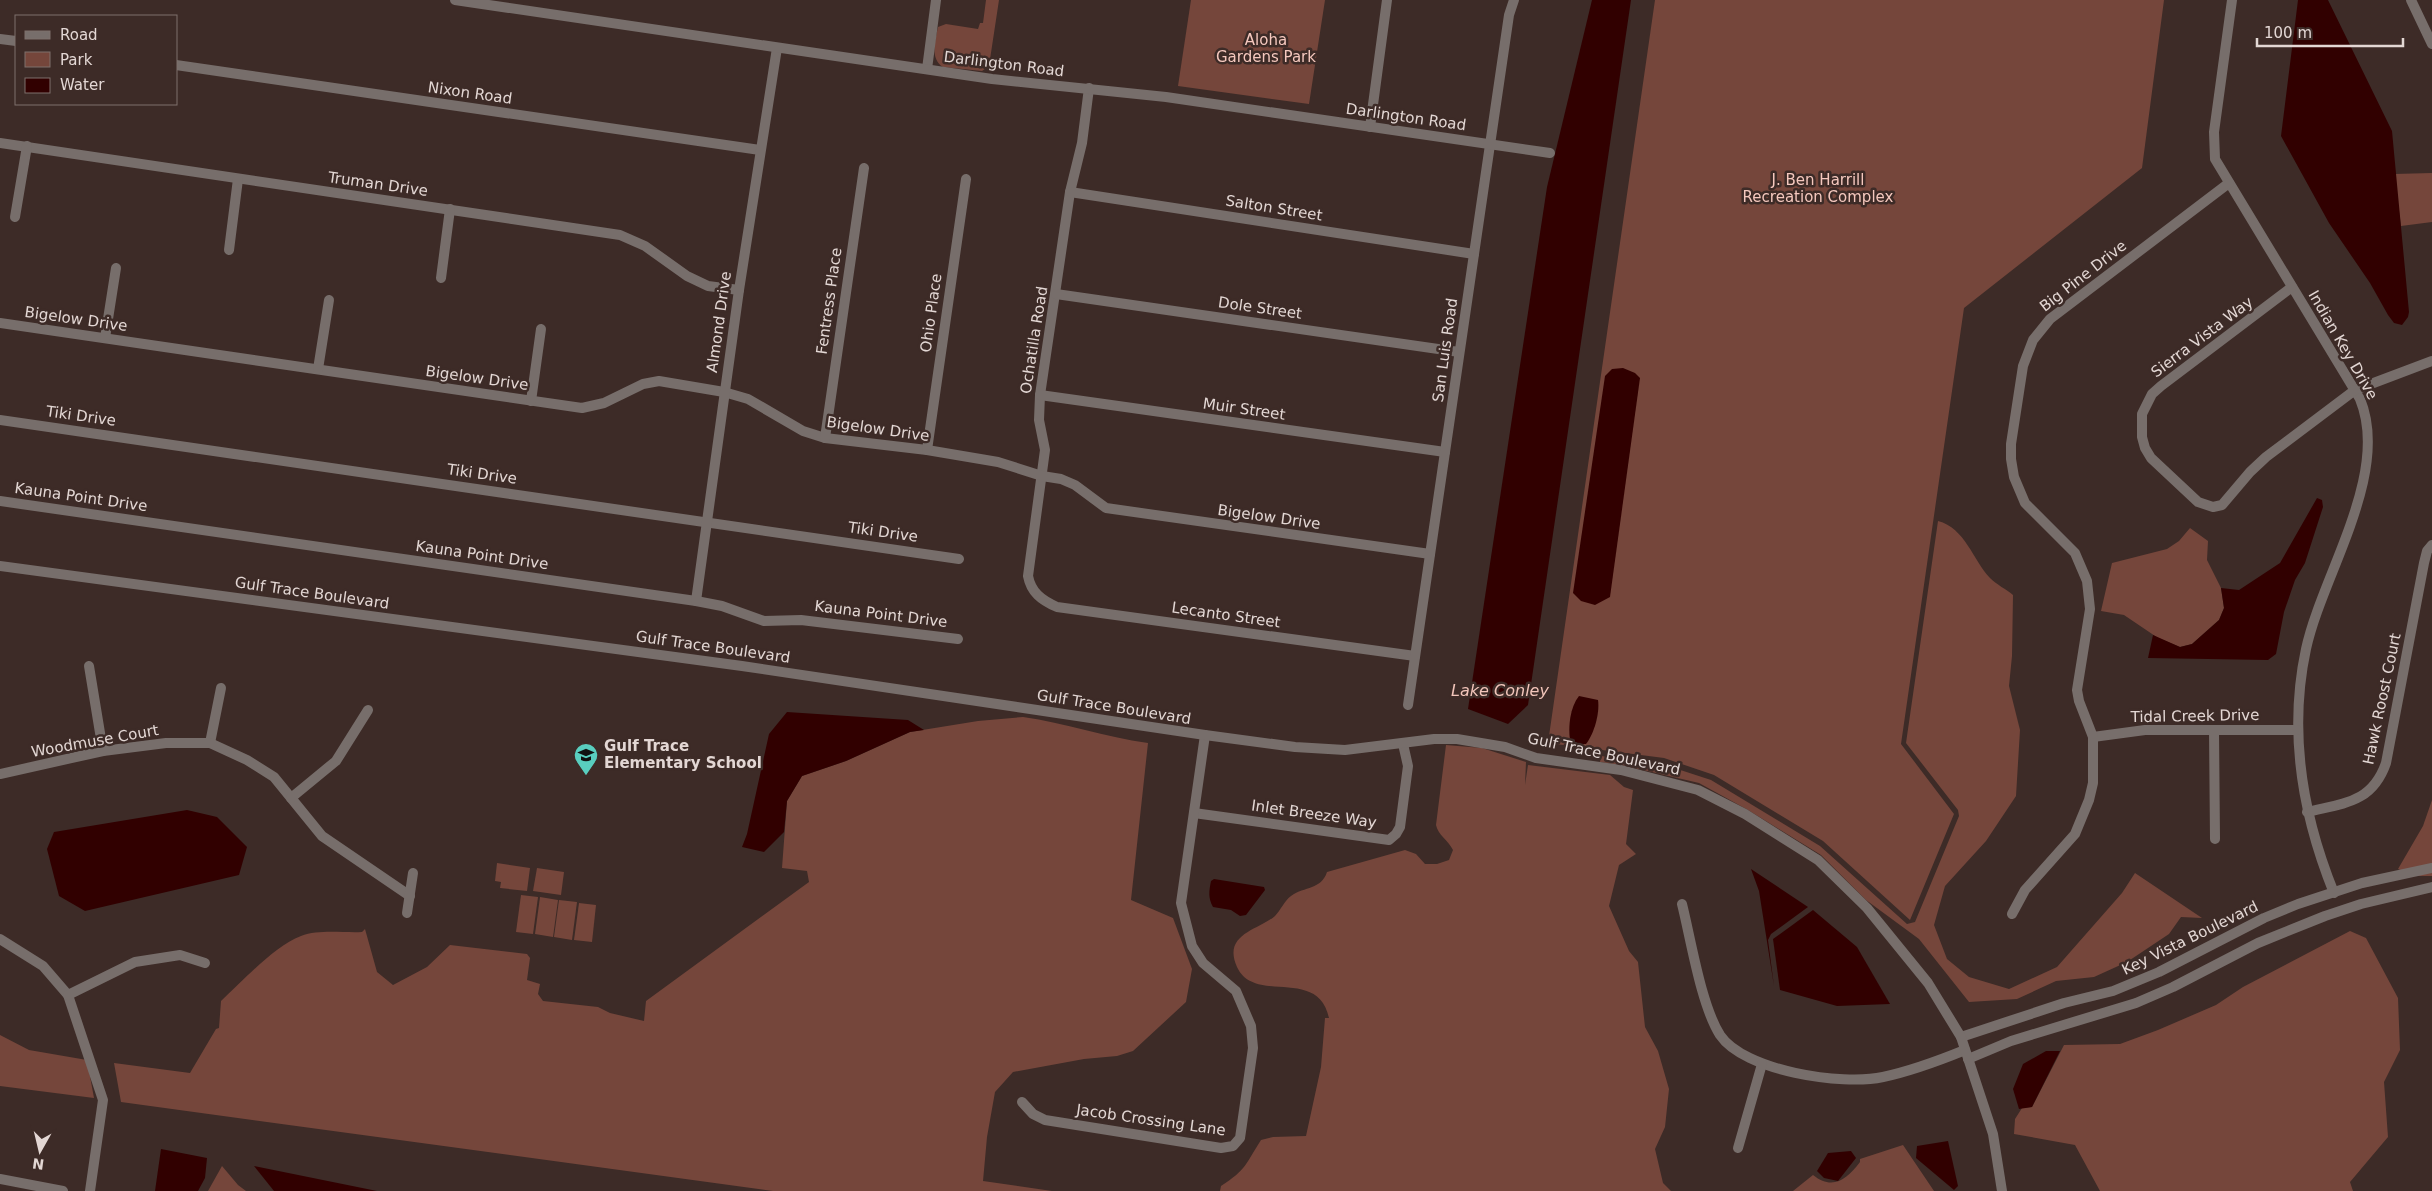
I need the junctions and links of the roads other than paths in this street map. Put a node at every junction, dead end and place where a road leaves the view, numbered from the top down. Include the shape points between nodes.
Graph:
1 (455, 0) edge
2 (936, 0) edge
3 (1387, 0) edge
4 (1514, 0) edge
5 (2232, 0) edge
6 (2411, 0) edge
7 (0, 39) edge
8 (15, 41) edge
9 (2432, 44) edge
10 (777, 48) junction
11 (178, 64) edge
12 (927, 69) junction
13 (1089, 88) junction
14 (1370, 127) junction
15 (0, 143) edge
16 (1490, 145) junction
17 (26, 146) junction
18 (760, 150) junction
19 (1550, 153) dead end
20 (864, 168) dead end
21 (238, 179) junction
22 (966, 180) dead end
23 (2229, 183) junction
24 (1070, 192) junction
25 (450, 209) junction
26 (15, 217) dead end
27 (229, 250) dead end
28 (1474, 254) junction
29 (116, 268) dead end
30 (441, 278) dead end
31 (2292, 287) junction
32 (739, 290) junction
33 (1056, 294) junction
34 (329, 300) dead end
35 (0, 323) edge
36 (541, 329) dead end
37 (105, 338) junction
38 (1459, 352) junction
39 (2432, 362) edge
40 (318, 369) junction
41 (2355, 390) junction
42 (724, 392) junction
43 (1040, 395) junction
44 (531, 401) junction
45 (0, 420) edge
46 (825, 438) junction
47 (927, 450) junction
48 (1445, 452) junction
49 (1042, 476) junction
50 (0, 500) edge
51 (706, 521) junction
52 (2432, 545) edge
53 (1430, 554) junction
54 (959, 559) dead end
55 (0, 566) edge
56 (1036, 594) joint
57 (696, 601) junction
58 (958, 639) dead end
59 (1415, 656) junction
60 (89, 666) dead end
61 (221, 688) dead end
62 (1408, 705) dead end
63 (368, 710) dead end
64 (2214, 730) junction
65 (2297, 730) junction
66 (1205, 735) junction
67 (2093, 737) junction
68 (210, 743) junction
69 (1403, 744) junction
70 (103, 752) junction
71 (0, 774) edge
72 (291, 798) junction
73 (2307, 812) junction
74 (1194, 813) junction
75 (2215, 839) dead end
76 (2432, 868) edge
77 (413, 872) dead end
78 (2432, 887) edge
79 (2334, 893) junction
80 (410, 896) junction
81 (1682, 904) dead end
82 (407, 913) dead end
83 (2012, 914) dead end
84 (0, 939) edge
85 (205, 963) dead end
86 (68, 995) junction
87 (1961, 1037) junction
88 (1967, 1055) junction
89 (1762, 1064) junction
90 (1022, 1102) dead end
91 (1738, 1148) dead end
92 (0, 1179) edge
93 (63, 1191) edge
94 (90, 1191) edge
95 (2002, 1191) edge

1 - 10 street, Darlington Road
2 - 12 street
3 - 14 street
4 - 16 street, San Luis Road
5 - 23 street, Indian Key Drive via 2213,148 2215,159
6 - 9 street
7 - 8 street
10 - 12 street, Darlington Road
10 - 18 street, Almond Drive
11 - 18 street, Nixon Road
12 - 13 street, Darlington Road via 1047,86
13 - 14 street, Darlington Road
13 - 24 street, Ochatilla Road via 1082,143
14 - 16 street, Darlington Road
15 - 17 street, Truman Drive
16 - 19 street, Darlington Road
16 - 28 street, San Luis Road
17 - 21 street, Truman Drive
17 - 26 street
18 - 32 street, Almond Drive
20 - 46 street, Fentress Place
21 - 25 street, Truman Drive
21 - 27 street
22 - 47 street, Ohio Place
23 - 31 street, Indian Key Drive
23 - 67 street, Big Pine Drive via 2050,319 2032,340 2023,366 2011,444 2014,477 2025,503 2075,553 2087,581 2090,609 2077,690
24 - 28 street, Salton Street
24 - 33 street, Ochatilla Road
25 - 30 street
25 - 32 street, Truman Drive via 620,235 646,246 687,276 708,286
28 - 38 street, San Luis Road
29 - 37 street
31 - 41 street, Indian Key Drive
31 - 41 street, Sierra Vista Way via 2152,394 2146,403 2141,425 2142,437 2151,458 2198,502 2213,507 2222,505 2266,457
32 - 42 street, Almond Drive
33 - 38 street, Dole Street
33 - 43 street, Ochatilla Road
34 - 40 street
35 - 37 street, Bigelow Drive
36 - 44 street
37 - 40 street, Bigelow Drive
38 - 48 street, San Luis Road
39 - 41 street, Sierra Vista Way
40 - 44 street, Bigelow Drive
41 - 65 street, Indian Key Drive via 2368,425 2364,468 2345,542 2310,634 2299,695
42 - 44 street, Bigelow Drive via 659,381 643,384 604,403 582,408
42 - 46 street, Bigelow Drive via 748,399 803,431
42 - 51 street, Almond Drive
43 - 48 street, Muir Street
43 - 49 street, Ochatilla Road via 1039,420 1045,450
45 - 51 street, Tiki Drive
46 - 47 street, Bigelow Drive
47 - 49 street, Bigelow Drive via 998,462
48 - 53 street, San Luis Road
49 - 53 street, Bigelow Drive via 1075,485 1106,508 1120,511
49 - 56 street, Ochatilla Road via 1028,576 1030,587
50 - 57 street, Kauna Point Drive
51 - 54 street, Tiki Drive
51 - 57 street, Almond Drive
52 - 73 street, Hawk Roost Court via 2424,563 2381,777 2374,788 2358,799
53 - 59 street, San Luis Road
55 - 66 street, Gulf Trace Boulevard via 755,668
56 - 59 street, Lecanto Street via 1057,607
57 - 58 street, Kauna Point Drive via 722,606 764,621 801,620
59 - 62 street, San Luis Road
60 - 70 street
61 - 68 street
63 - 72 street via 336,761
64 - 65 street, Tidal Creek Drive
64 - 67 street, Tidal Creek Drive via 2145,730
64 - 75 street
65 - 73 street, Indian Key Drive
66 - 69 street, Gulf Trace Boulevard via 1328,750
66 - 74 street, Jacob Crossing Lane
67 - 83 street, Big Pine Drive via 2093,783 2083,819 2065,847 2025,890
68 - 70 street, Woodmuse Court via 166,743
68 - 72 street, Woodmuse Court via 274,777
69 - 74 street, Inlet Breeze Way via 1408,766 1400,827 1389,840
69 - 87 street, Gulf Trace Boulevard via 1457,739 1498,746 1536,758 1620,770 1698,790 1745,814 1818,860 1867,908 1928,983
70 - 71 street, Woodmuse Court
72 - 80 street, Woodmuse Court via 322,836
73 - 79 street, Indian Key Drive
74 - 90 street, Jacob Crossing Lane via 1181,904 1184,919 1192,946 1202,963 1236,990 1251,1026 1253,1048 1240,1138 1233,1146 1222,1148 1044,1120
76 - 79 street, Key Vista Boulevard
77 - 80 street
78 - 88 street via 2325,916 2258,943 2136,1003
79 - 87 street, Key Vista Boulevard via 2264,918 2159,972 2113,991 2064,1003
80 - 82 street
81 - 89 street via 1708,1011 1720,1036 1739,1053
84 - 86 street via 42,966
85 - 86 street via 180,954 135,962
86 - 94 street via 103,1100
87 - 88 street, Gulf Trace Boulevard
88 - 89 street via 1881,1078 1848,1080
88 - 95 street, Gulf Trace Boulevard via 1993,1134
89 - 91 street
92 - 93 street

